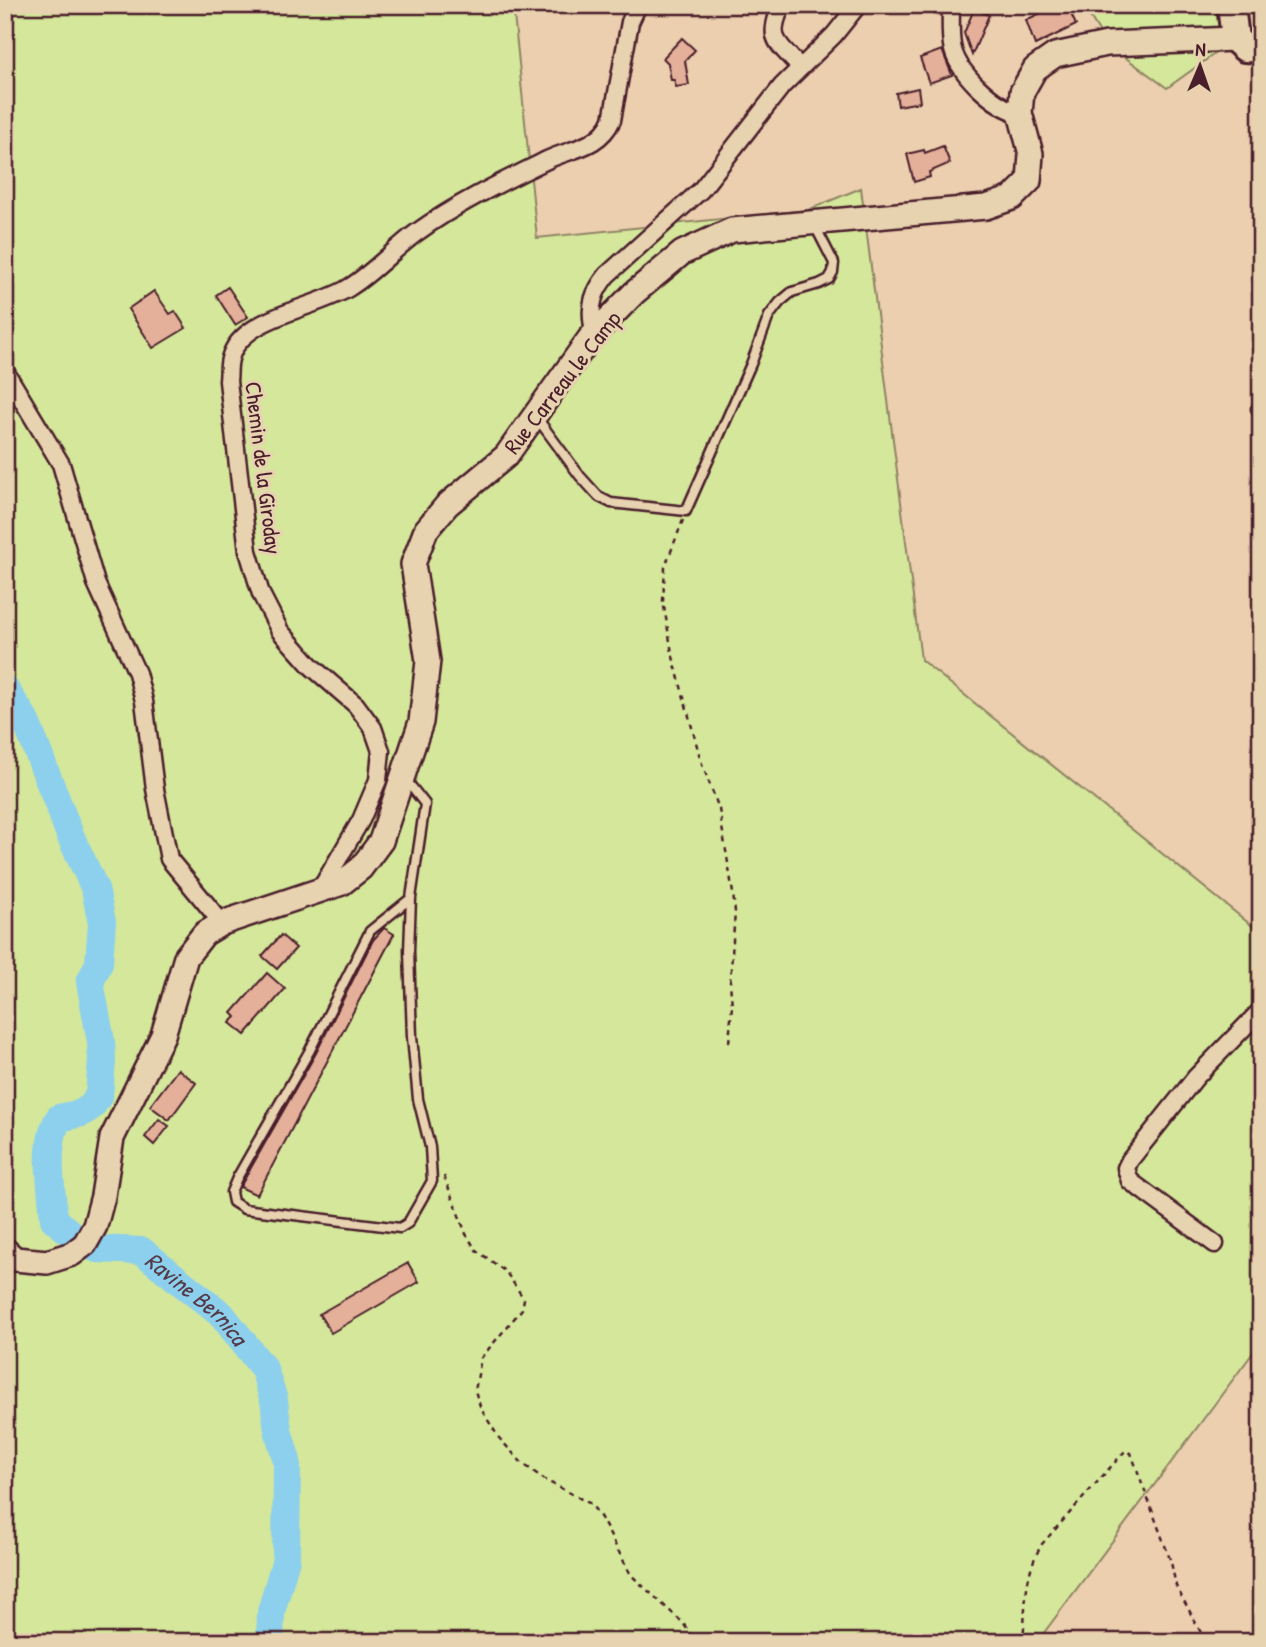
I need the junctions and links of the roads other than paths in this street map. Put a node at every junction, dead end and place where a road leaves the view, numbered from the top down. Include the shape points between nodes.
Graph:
1 (638, 5) edge
2 (782, 5) edge
3 (858, 5) edge
4 (951, 5) edge
5 (1231, 5) edge
6 (1235, 39) junction
7 (1261, 49) edge
8 (800, 67) junction
9 (1020, 113) junction
10 (813, 223) junction
11 (597, 330) junction
12 (5, 371) edge
13 (536, 416) junction
14 (403, 776) junction
15 (320, 890) junction
16 (411, 898) junction
17 (222, 923) junction
18 (1261, 1010) edge
19 (1215, 1244) dead end
20 (5, 1250) edge

1 - 15 street, Chemin de la Giroday via 630,22 612,120 596,141 476,196 416,233 348,289 261,325 242,338 230,358 228,381 248,551 261,594 280,631 310,666 356,705 373,728 381,751 379,780 366,810
2 - 8 street via 773,28 775,38
3 - 8 street
4 - 9 street via 952,47 965,74 1006,110
5 - 6 main road
6 - 7 main road via 1245,48
6 - 9 main road, Rue Carreau le Camp via 1107,44 1055,55 1035,69 1022,92
8 - 11 street via 701,190 602,281 592,303
9 - 10 main road, Rue Carreau le Camp via 1031,155 1029,181 1012,198 986,207
10 - 11 main road, Rue Carreau le Camp via 732,230 682,253
10 - 13 lane via 834,263 833,272 819,284 792,292 769,316 686,512 611,503 599,497
11 - 13 main road, Rue Carreau le Camp
12 - 17 street via 61,464 96,583 137,673 169,859
13 - 14 main road, Rue Carreau le Camp via 506,456 447,505 426,530 413,565 428,661 421,722
14 - 15 main road, Rue Carreau le Camp via 381,842 342,883
14 - 16 lane via 425,804
15 - 17 main road, Rue Carreau le Camp
16 - 16 lane via 370,931 231,1192 233,1202 244,1209 400,1228 425,1197 432,1181 432,1163 418,1099 412,1037
17 - 20 main road, Rue Carreau le Camp via 204,934 186,957 163,1035 112,1138 95,1226 85,1244 47,1262 15,1259
18 - 19 street via 1196,1077 1126,1168 1130,1181

